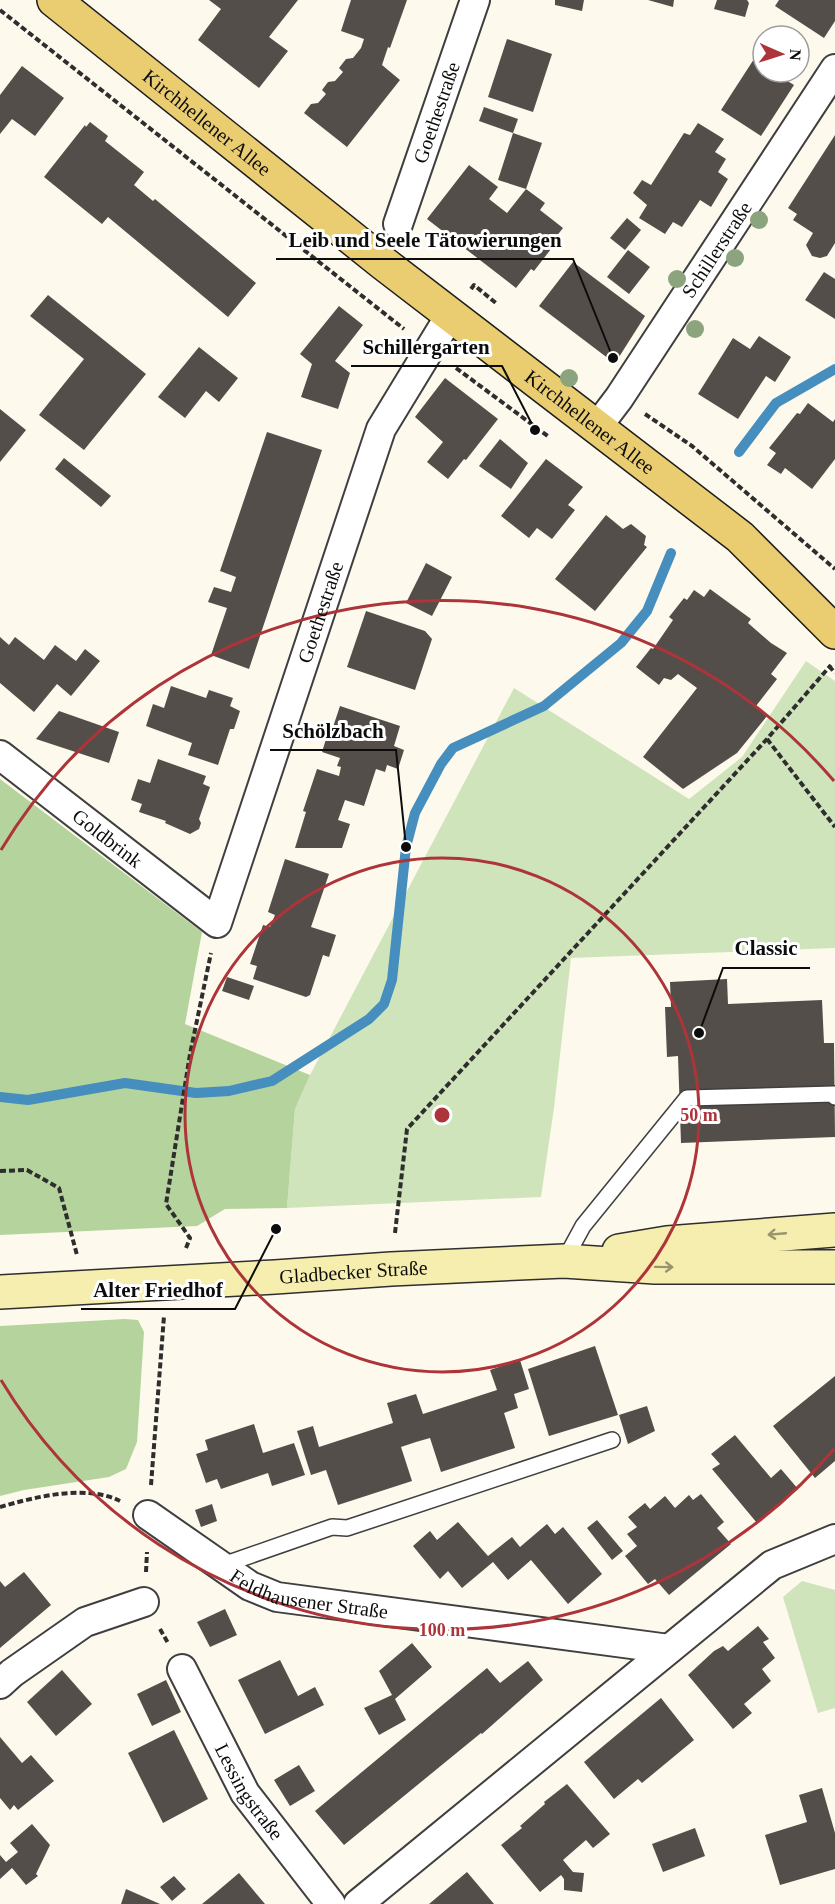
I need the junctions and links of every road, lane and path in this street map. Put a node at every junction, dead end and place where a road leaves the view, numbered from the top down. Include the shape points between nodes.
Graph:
1 (54, 0) edge
2 (475, 0) edge
3 (835, 69) edge
4 (398, 224) dead end
5 (451, 314) junction
6 (647, 415) dead end
7 (597, 427) junction
8 (835, 569) edge
9 (835, 632) edge
10 (835, 660) edge
11 (767, 738) junction
12 (0, 755) edge
13 (835, 827) edge
14 (217, 923) junction
15 (835, 1097) edge
16 (0, 1171) edge
17 (835, 1230) edge
18 (395, 1233) dead end
19 (564, 1261) junction
20 (835, 1268) edge
21 (166, 1284) junction
22 (86, 1288) junction
23 (0, 1292) edge
24 (612, 1440) dead end
25 (0, 1507) edge
26 (148, 1515) junction
27 (835, 1539) edge
28 (220, 1566) junction
29 (144, 1602) dead end
30 (669, 1648) junction
31 (182, 1669) dead end
32 (0, 1684) edge
33 (331, 1904) edge
34 (358, 1904) edge

1 - 5 main road, Kirchhellener Allee
2 - 4 street, Goethestraße
3 - 7 street, Schillerstraße
5 - 7 main road, Kirchhellener Allee
5 - 14 street, Goethestraße via 381,429
6 - 8 path via 692,446
7 - 9 main road, Kirchhellener Allee via 740,537
10 - 11 path
11 - 13 path
11 - 18 path via 407,1129
12 - 14 street, Goldbrink
14 - 21 path via 190,1054 166,1204 190,1239
15 - 19 lane via 834,1094 687,1098 584,1226
16 - 22 path via 27,1170 59,1188
17 -> 19 main road, Gladbecker Straße via 668,1243
19 -> 20 main road, Gladbecker Straße via 655,1267
19 - 21 main road, Gladbecker Straße
21 - 22 main road, Gladbecker Straße
21 - 26 path
22 - 23 main road, Gladbecker Straße
24 - 28 lane
25 - 26 path via 70,1492 114,1498
26 - 28 street, Feldhausener Straße
27 - 30 street via 772,1566
28 - 30 street, Feldhausener Straße via 250,1586 277,1597
29 - 32 street via 85,1622
30 - 34 street
31 - 33 street, Lessingstraße via 244,1793

